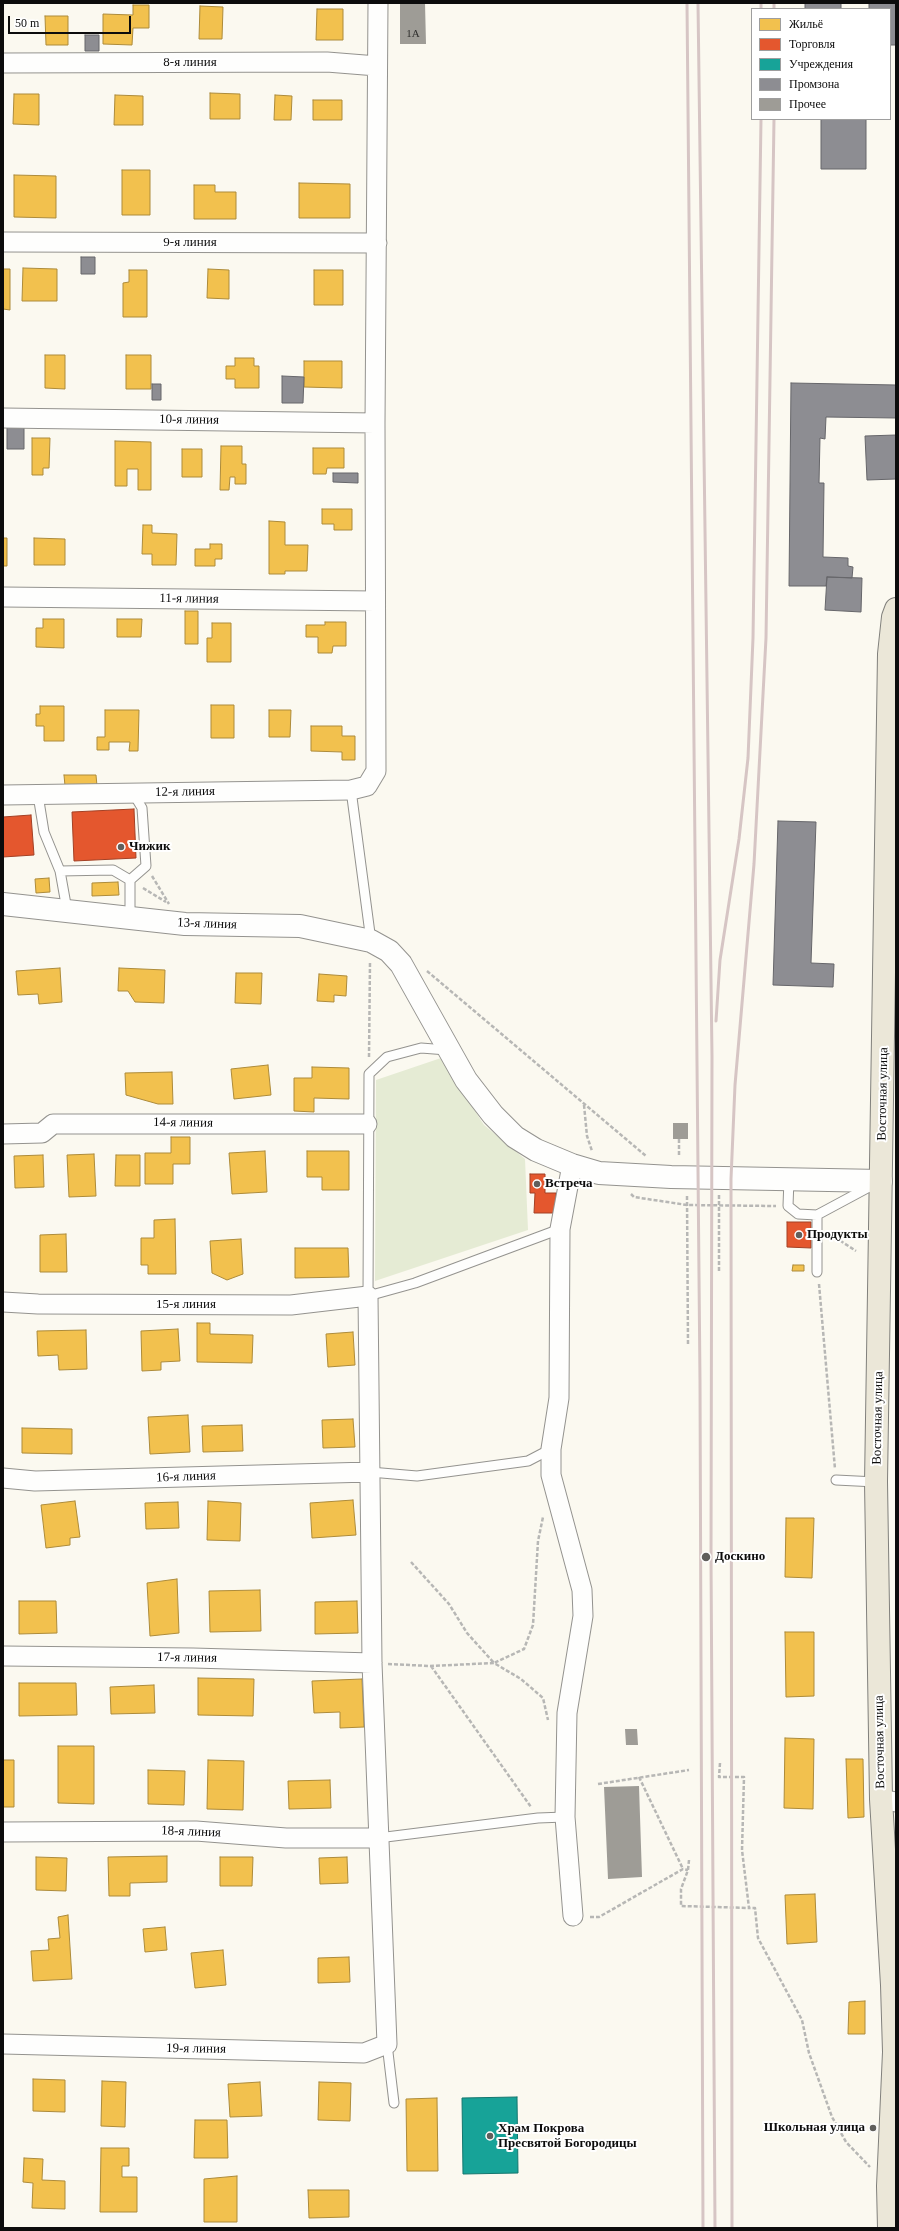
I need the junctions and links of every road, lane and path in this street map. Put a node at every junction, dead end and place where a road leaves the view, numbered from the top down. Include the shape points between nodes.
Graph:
1 (378, 3) edge
2 (3, 64) edge
3 (377, 66) junction
4 (3, 242) edge
5 (377, 243) junction
6 (3, 418) edge
7 (375, 423) junction
8 (3, 597) edge
9 (375, 601) junction
10 (896, 609) edge
11 (359, 788) junction
12 (133, 793) junction
13 (38, 794) junction
14 (3, 795) edge
15 (146, 866) junction
16 (60, 871) junction
17 (130, 880) junction
18 (3, 904) edge
19 (170, 904) dead end
20 (67, 910) junction
21 (130, 918) junction
22 (371, 941) junction
23 (411, 965) junction
24 (448, 1050) junction
25 (369, 1074) junction
26 (367, 1124) junction
27 (3, 1134) edge
28 (679, 1139) dead end
29 (654, 1157) dead end
30 (679, 1157) dead end
31 (572, 1165) junction
32 (789, 1179) junction
33 (882, 1181) junction
34 (634, 1197) dead end
35 (687, 1205) junction
36 (719, 1206) junction
37 (788, 1206) junction
38 (817, 1215) junction
39 (818, 1226) junction
40 (560, 1229) junction
41 (856, 1251) dead end
42 (719, 1271) dead end
43 (817, 1272) joint
44 (368, 1296) junction
45 (3, 1302) edge
46 (688, 1344) dead end
47 (551, 1449) junction
48 (370, 1472) junction
49 (3, 1478) edge
50 (836, 1480) joint
51 (876, 1482) junction
52 (544, 1512) dead end
53 (410, 1562) dead end
54 (3, 1656) edge
55 (372, 1663) junction
56 (494, 1663) junction
57 (430, 1666) junction
58 (550, 1728) dead end
59 (720, 1763) dead end
60 (689, 1770) dead end
61 (639, 1777) junction
62 (598, 1784) dead end
63 (889, 1801) edge
64 (565, 1817) junction
65 (538, 1818) junction
66 (3, 1832) edge
67 (378, 1838) junction
68 (689, 1860) dead end
69 (682, 1869) junction
70 (688, 1870) junction
71 (750, 1908) junction
72 (572, 1916) joint
73 (3, 2044) edge
74 (387, 2044) junction
75 (895, 2052) edge
76 (394, 2103) dead end
77 (888, 2186) junction
78 (889, 2228) edge

1 - 3 street
2 - 3 street, 8-я линия via 327,62
3 - 5 street
4 - 5 street, 9-я линия
5 - 7 street
6 - 7 street, 10-я линия
7 - 9 street
8 - 9 street, 11-я линия
9 - 11 street via 376,771
10 - 33 main road, Восточная улица via 890,654
11 - 12 street, 12-я линия
11 - 22 lane
12 - 13 street, 12-я линия
12 - 15 lane via 142,808
13 - 14 street, 12-я линия
13 - 16 lane via 44,832
15 - 17 lane
15 - 19 path
16 - 17 lane via 113,870
16 - 20 lane
17 - 21 lane
18 - 20 street, 13-я линия
20 - 21 street, 13-я линия
21 - 22 street, 13-я линия via 185,924 300,926
22 - 23 street, 13-я линия
22 - 25 path
23 - 24 street, 13-я линия
23 - 29 path via 641,1152
24 - 25 lane via 420,1048 387,1057
24 - 31 street, 13-я линия via 466,1080 489,1110 515,1137 536,1150
25 - 26 lane
26 - 27 street, 14-я линия via 53,1124 42,1134
26 - 44 lane
28 - 30 path
31 - 32 street, 13-я линия via 599,1173
31 - 40 street
32 - 33 street, 13-я линия
32 - 37 lane
33 - 38 lane
33 - 51 main road, Восточная улица
34 - 35 path
35 - 36 path
35 - 46 path
36 - 37 path
36 - 42 path
37 - 38 lane via 798,1214
38 - 39 lane
39 - 41 path
39 - 43 lane
40 - 44 lane via 415,1283
40 - 47 street via 559,1398
43 - 50 path
44 - 45 street, 15-я линия via 290,1305
44 - 48 street
47 - 48 lane via 528,1461 417,1476
47 - 64 street via 552,1475 582,1590 583,1616 567,1713
48 - 49 street, 16-я линия via 35,1481
48 - 55 street
50 - 51 lane
51 - 63 main road, Восточная улица
52 - 56 path via 538,1541 533,1625 524,1649
53 - 56 path via 449,1604 467,1633
54 - 55 street, 17-я линия
55 - 57 path
55 - 67 street
56 - 57 path
56 - 58 path via 521,1679 543,1698
57 - 65 path
59 - 71 path via 719,1777 744,1777 742,1850
60 - 61 path
61 - 62 path
61 - 69 path
63 - 75 main road, Восточная улица
64 - 65 lane
64 - 72 street
65 - 67 lane
66 - 67 street, 18-я линия via 196,1830 286,1838
67 - 74 street
68 - 70 path
69 - 70 path
69 - 72 path via 599,1917
70 - 71 path via 681,1889 681,1906
71 - 77 path via 755,1908 758,1938 802,2020 809,2054 832,2117 846,2142
73 - 74 street, 19-я линия via 364,2053
74 - 76 lane
75 - 77 main road, Восточная улица
77 - 78 main road, Восточная улица

